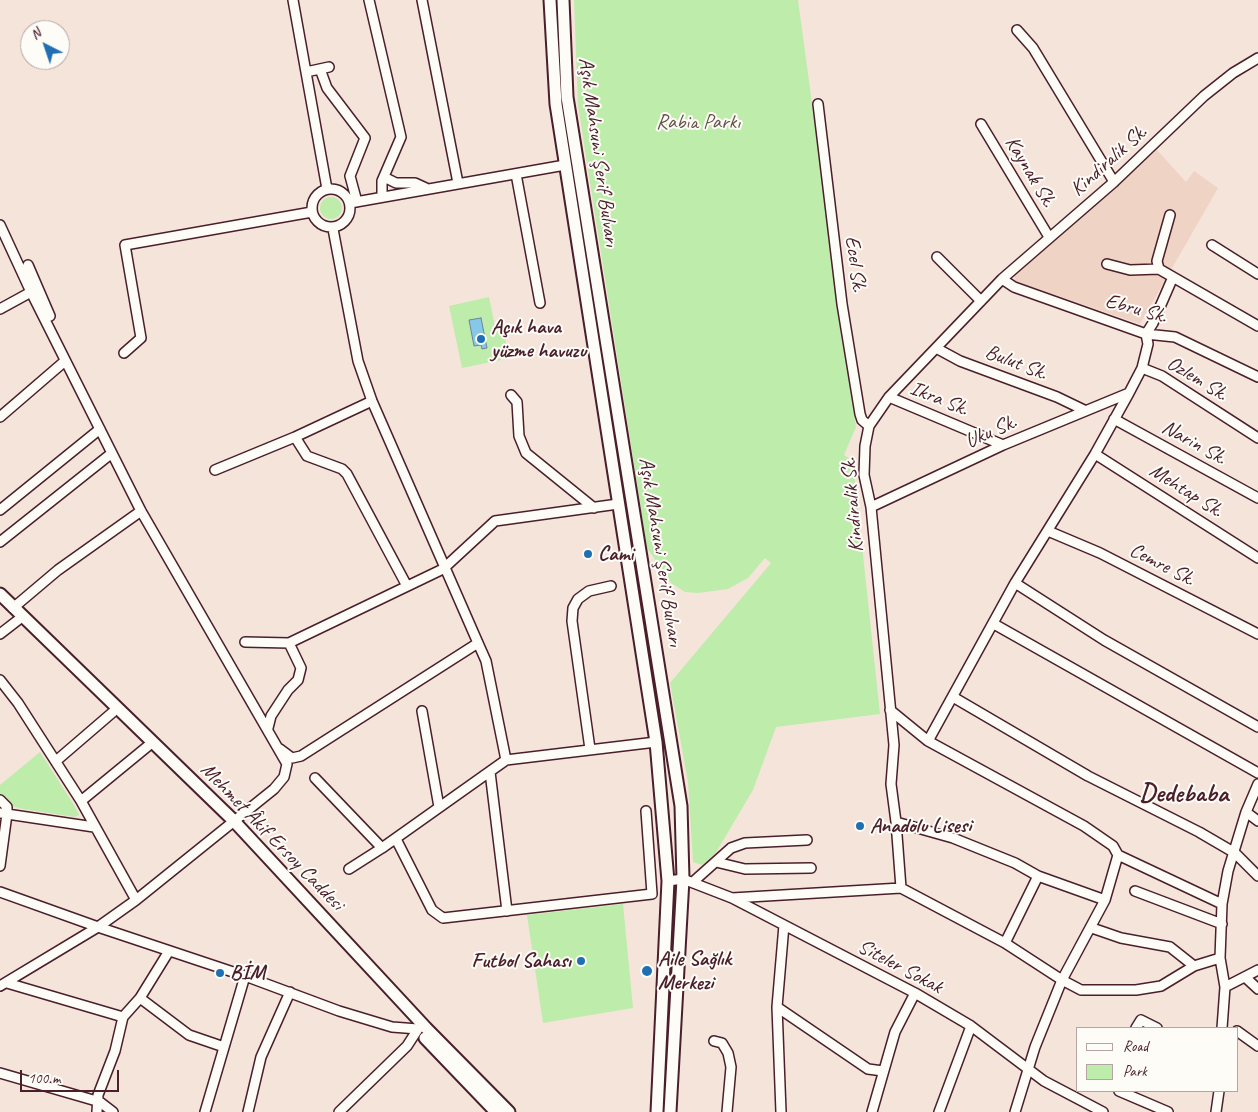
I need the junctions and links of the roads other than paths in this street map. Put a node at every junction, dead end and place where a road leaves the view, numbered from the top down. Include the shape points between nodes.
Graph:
1 (292, 0) edge
2 (369, 0) edge
3 (422, 0) edge
4 (550, 0) edge
5 (563, 0) edge
6 (1017, 30) dead end
7 (1258, 58) edge
8 (306, 72) junction
9 (818, 104) dead end
10 (981, 124) dead end
11 (565, 165) junction
12 (516, 174) junction
13 (384, 177) junction
14 (1114, 182) junction
15 (458, 183) junction
16 (327, 189) junction
17 (428, 189) junction
18 (382, 197) junction
19 (353, 203) junction
20 (312, 212) junction
21 (1170, 215) dead end
22 (0, 225) edge
23 (333, 228) junction
24 (1049, 237) junction
25 (1212, 245) dead end
26 (937, 257) dead end
27 (1107, 264) dead end
28 (28, 265) dead end
29 (1159, 269) junction
30 (1258, 274) edge
31 (1173, 277) junction
32 (1002, 279) junction
33 (31, 292) junction
34 (980, 301) junction
35 (540, 303) dead end
36 (0, 309) edge
37 (50, 316) dead end
38 (1258, 326) edge
39 (1146, 334) junction
40 (936, 348) junction
41 (124, 353) dead end
42 (65, 361) junction
43 (1142, 368) junction
44 (1258, 378) edge
45 (1129, 392) junction
46 (511, 395) dead end
47 (889, 397) junction
48 (372, 401) junction
49 (1084, 410) junction
50 (0, 417) edge
51 (1114, 419) junction
52 (869, 426) junction
53 (100, 429) junction
54 (295, 437) junction
55 (1258, 438) edge
56 (1003, 445) junction
57 (112, 453) junction
58 (1095, 454) junction
59 (215, 470) dead end
60 (1258, 498) edge
61 (618, 504) junction
62 (871, 507) junction
63 (594, 508) junction
64 (0, 510) edge
65 (141, 511) junction
66 (1048, 531) junction
67 (0, 542) edge
68 (1258, 558) edge
69 (443, 569) junction
70 (1015, 584) junction
71 (407, 586) junction
72 (611, 586) dead end
73 (0, 594) edge
74 (0, 605) edge
75 (13, 608) junction
76 (19, 619) junction
77 (994, 624) junction
78 (0, 634) edge
79 (1258, 634) edge
80 (245, 642) dead end
81 (289, 643) junction
82 (478, 643) junction
83 (0, 680) edge
84 (953, 697) junction
85 (422, 710) dead end
86 (890, 710) junction
87 (113, 712) junction
88 (1258, 727) edge
89 (268, 728) junction
90 (909, 728) junction
91 (928, 741) junction
92 (656, 742) junction
93 (894, 745) junction
94 (148, 746) junction
95 (280, 749) junction
96 (590, 749) junction
97 (506, 760) junction
98 (56, 761) junction
99 (490, 772) junction
100 (1258, 773) edge
101 (315, 778) dead end
102 (1258, 784) edge
103 (0, 800) edge
104 (81, 801) junction
105 (439, 807) junction
106 (646, 810) dead end
107 (1246, 812) junction
108 (3, 814) edge
109 (896, 822) junction
110 (1258, 822) edge
111 (230, 823) junction
112 (94, 827) junction
113 (396, 839) junction
114 (807, 840) dead end
115 (382, 848) junction
116 (1235, 853) junction
117 (1118, 855) junction
118 (716, 862) junction
119 (0, 866) edge
120 (811, 868) dead end
121 (349, 869) dead end
122 (1038, 876) junction
123 (1258, 876) edge
124 (689, 880) junction
125 (668, 881) junction
126 (901, 888) junction
127 (1135, 891) dead end
128 (0, 892) edge
129 (732, 898) junction
130 (136, 900) junction
131 (1105, 900) junction
132 (1222, 904) junction
133 (507, 911) junction
134 (1222, 924) junction
135 (784, 925) junction
136 (98, 927) junction
137 (1092, 928) junction
138 (1004, 943) junction
139 (169, 951) junction
140 (1220, 958) junction
141 (1194, 966) junction
142 (1258, 970) edge
143 (245, 976) junction
144 (1245, 977) junction
145 (1062, 980) junction
146 (3, 985) edge
147 (1225, 987) junction
148 (1258, 989) edge
149 (290, 992) junction
150 (915, 994) junction
151 (140, 998) junction
152 (777, 1007) junction
153 (123, 1017) junction
154 (972, 1026) junction
155 (1137, 1027) edge
156 (1155, 1027) edge
157 (1224, 1027) edge
158 (418, 1029) junction
159 (1238, 1032) edge
160 (714, 1041) dead end
161 (1258, 1046) edge
162 (224, 1047) junction
163 (1030, 1068) junction
164 (883, 1070) junction
165 (0, 1073) edge
166 (1121, 1092) edge
167 (1219, 1092) edge
168 (98, 1101) junction
169 (97, 1112) edge
170 (113, 1112) edge
171 (205, 1112) edge
172 (248, 1112) edge
173 (339, 1112) edge
174 (496, 1112) edge
175 (510, 1112) edge
176 (657, 1112) edge
177 (670, 1112) edge
178 (727, 1112) edge
179 (781, 1112) edge
180 (872, 1112) edge
181 (940, 1112) edge
182 (1015, 1112) edge
183 (1103, 1112) edge
184 (1168, 1112) edge
185 (1216, 1112) edge

1 - 8 street
2 - 13 street via 401,137
3 - 15 street
4 - 11 main road, Aşık Mahsuni Şerif Bulvarı via 556,104
5 - 124 main road, Aşık Mahsuni Şerif Bulvarı via 567,97 681,806
6 - 14 street via 1033,48
7 - 14 street, Kindiralik Sk. via 1204,96
8 - 16 street
8 - 19 street via 325,68 327,88 365,138 350,176
9 - 52 street, Ecel Sk. via 842,304 860,414
10 - 24 street, Kaynak Sk.
11 - 12 street
11 - 61 main road, Aşık Mahsuni Şerif Bulvarı
12 - 15 street
12 - 35 street
13 - 17 street via 396,183 415,183
13 - 18 street
14 - 24 street, Kindiralik Sk.
15 - 17 street
16 - 19 street via 341,192
16 - 20 street via 314,198
17 - 18 street
18 - 19 street
19 - 23 street via 346,220
20 - 23 street via 319,224
20 - 41 street via 125,245 141,338
21 - 29 street via 1157,261
22 - 33 street
23 - 48 street via 358,361
24 - 32 street, Kindiralik Sk.
25 - 30 street
26 - 34 street
27 - 29 street via 1130,270
28 - 37 street
29 - 31 street
31 - 38 street
31 - 39 street
32 - 34 street, Kindiralik Sk.
32 - 39 street, Ebru Sk. via 1014,287
33 - 36 street
33 - 42 street
34 - 40 street, Kindiralik Sk.
39 - 43 street via 1148,344
39 - 44 street, Ebru Sk. via 1175,337
40 - 47 street, Kindiralik Sk.
40 - 49 street, Bulut Sk. via 960,361
42 - 50 street
42 - 53 street
43 - 45 street
43 - 55 street, Ozlem Sk. via 1162,376
45 - 49 street, Uku Sk.
45 - 51 street
46 - 63 street via 517,402 519,436 526,453
47 - 52 street, Kindiralik Sk.
47 - 56 street, Ikra Sk.
48 - 54 street
48 - 69 street
49 - 56 street, Uku Sk.
51 - 58 street
51 - 60 street, Narin Sk.
52 - 62 street, Kindiralik Sk. via 864,475
53 - 57 street
53 - 64 street
54 - 59 street
54 - 71 street via 307,456 348,474
56 - 62 street, Uku Sk.
57 - 65 street
57 - 67 street
58 - 66 street
58 - 68 street, Mehtap Sk.
61 - 63 street
61 - 92 main road, Aşık Mahsuni Şerif Bulvarı
62 - 86 street, Kindiralik Sk.
63 - 69 street via 495,521
65 - 75 street via 58,570
65 - 89 street
66 - 70 street
66 - 79 street, Cemre Sk. via 1100,553
69 - 71 street
69 - 82 street
70 - 77 street
70 - 88 street via 1098,636
71 - 81 street
72 - 96 street via 589,591 578,599 573,608 572,621
73 - 75 main road, Mehmet Âkif Ersoy Caddesi
74 - 76 main road, Mehmet Âkif Ersoy Caddesi
75 - 76 main road, Mehmet Âkif Ersoy Caddesi
76 - 78 street
76 - 87 main road, Mehmet Âkif Ersoy Caddesi
76 - 111 main road, Mehmet Âkif Ersoy Caddesi
77 - 84 street
77 - 100 street
80 - 81 street
81 - 89 street via 302,673 270,716
82 - 95 street via 301,756 292,758
82 - 97 street via 486,661
83 - 98 street
84 - 91 street
84 - 116 street via 1088,776
85 - 105 street
86 - 90 street
86 - 93 street, Kindiralik Sk.
87 - 94 main road, Mehmet Âkif Ersoy Caddesi
87 - 98 street
89 - 95 street
90 - 91 street
90 - 93 street via 899,731
91 - 117 street via 1084,826 1113,846
92 - 96 street
92 - 125 main road, Aşık Mahsuni Şerif Bulvarı
93 - 109 street, Kindiralik Sk. via 891,784
94 - 104 street
94 - 111 main road, Mehmet Âkif Ersoy Caddesi
95 - 111 street via 287,764 284,777 274,789
96 - 97 street
97 - 99 street
98 - 104 street
99 - 105 street
99 - 133 street
101 - 115 street
102 - 107 street
103 - 108 street via 7,807
104 - 112 street
105 - 113 street
106 - 133 street via 652,894
107 - 110 street
107 - 116 street
108 - 112 street
108 - 119 street
109 - 122 street via 953,838 1016,863
109 - 126 street, Kindiralik Sk.
111 - 130 street
111 - 158 main road, Mehmet Âkif Ersoy Caddesi
111 - 175 main road, Mehmet Âkif Ersoy Caddesi
112 - 130 street
113 - 115 street
113 - 133 street via 432,910 442,918
114 - 118 street via 745,843 731,848
115 - 121 street
116 - 123 street
116 - 132 street
117 - 131 street
117 - 132 street
118 - 120 street via 745,869
118 - 124 street
122 - 131 street
122 - 138 street
124 - 125 street
124 - 129 street, Siteler Sokak
124 - 177 main road, Aşık Mahsuni Şerif Bulvarı
125 - 176 main road, Aşık Mahsuni Şerif Bulvarı
126 - 129 street
126 - 138 street
127 - 134 street
128 - 136 street
129 - 135 street, Siteler Sokak
130 - 136 street
131 - 137 street
132 - 134 street
134 - 140 street
135 - 150 street, Siteler Sokak
135 - 152 street
136 - 139 street
136 - 146 street
137 - 141 street via 1121,938 1170,947
137 - 145 street
138 - 145 street
139 - 143 street
139 - 151 street
140 - 141 street
140 - 147 street
141 - 145 street via 1161,986 1136,990 1080,990
142 - 144 street
143 - 149 street
143 - 162 street
144 - 147 street
144 - 148 street
145 - 163 street
146 - 153 street
147 - 157 street
149 - 158 street via 392,1027
149 - 172 street via 261,1058
150 - 154 street, Siteler Sokak
150 - 164 street via 895,1032
151 - 153 street
151 - 162 street via 189,1034
152 - 164 street via 868,1069
152 - 179 street
153 - 168 street
154 - 163 street, Siteler Sokak
154 - 181 street
155 - 156 street via 1142,1020
158 - 173 street via 407,1046
158 - 174 main road, Mehmet Âkif Ersoy Caddesi
159 - 161 street
160 - 178 street via 722,1043 731,1067
162 - 171 street
163 - 182 street
163 - 183 street, Siteler Sokak via 1044,1080
164 - 180 street
165 - 168 street
166 - 184 street
167 - 185 street
168 - 169 street
168 - 170 street

